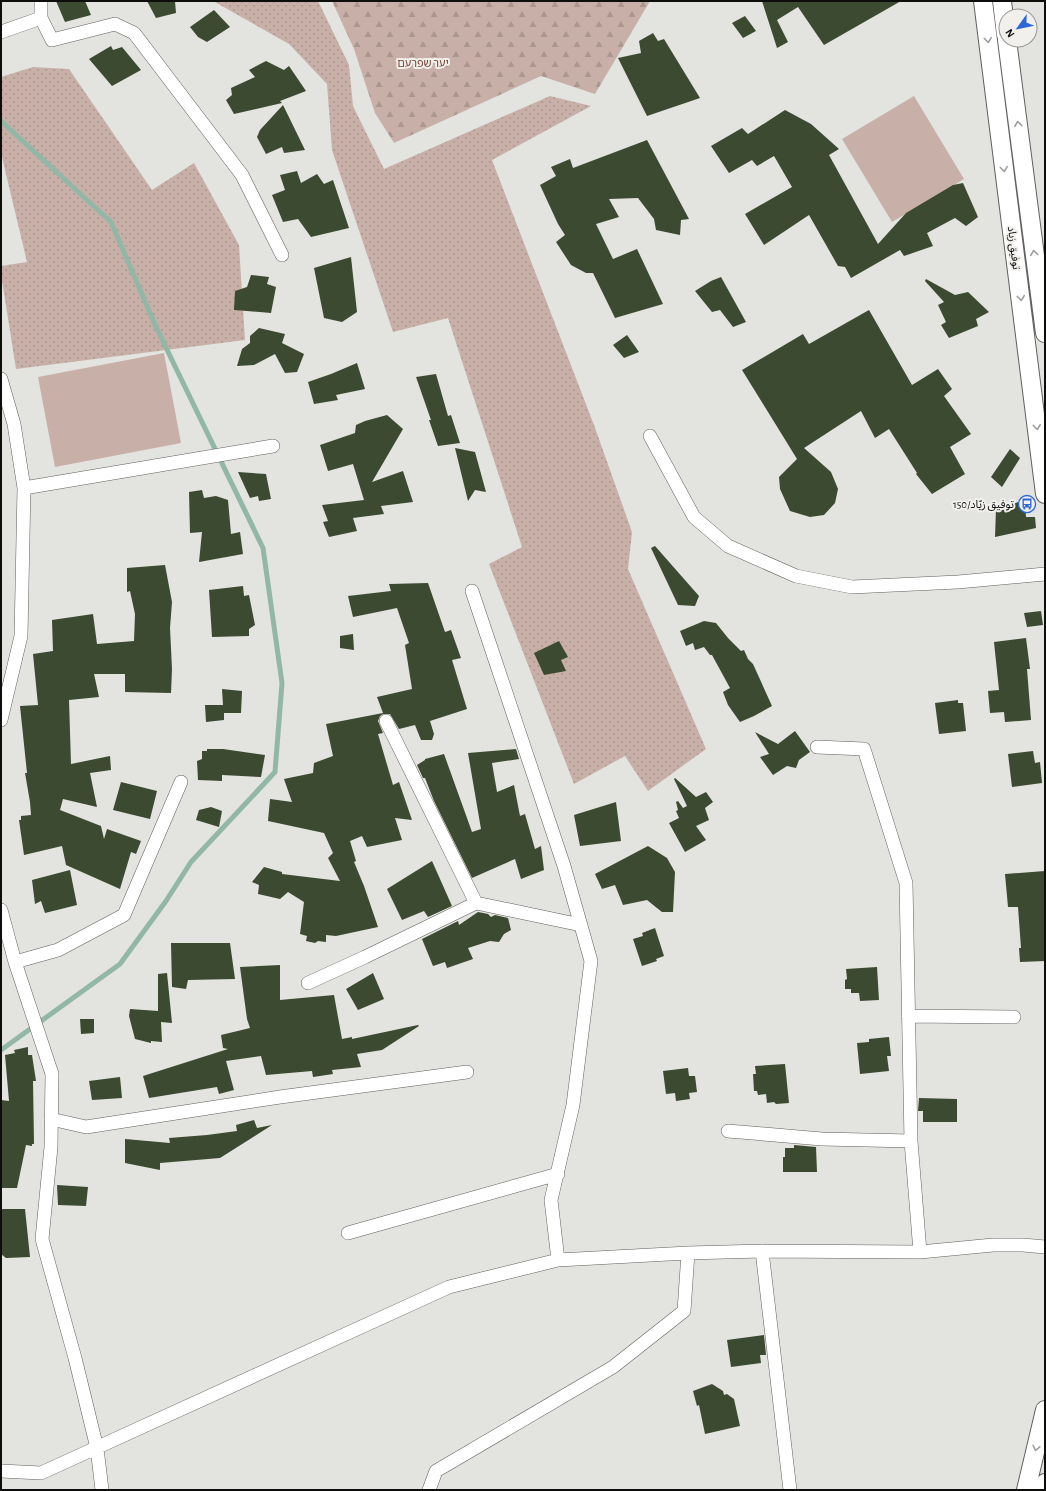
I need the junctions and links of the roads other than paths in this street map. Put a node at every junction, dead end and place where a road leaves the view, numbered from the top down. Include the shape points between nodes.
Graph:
1 (41, 1) edge
2 (983, 1) edge
3 (41, 18) junction
4 (1, 32) edge
5 (1008, 48) edge
6 (282, 255) dead end
7 (1045, 333) edge
8 (1, 379) edge
9 (650, 436) dead end
10 (273, 446) dead end
11 (24, 488) junction
12 (1045, 494) edge
13 (1045, 574) edge
14 (472, 591) dead end
15 (1, 720) edge
16 (386, 721) dead end
17 (817, 747) dead end
18 (181, 782) dead end
19 (476, 903) junction
20 (1, 910) edge
21 (581, 924) junction
22 (1, 941) edge
23 (15, 962) junction
24 (308, 983) dead end
25 (908, 1016) junction
26 (1014, 1017) dead end
27 (467, 1072) dead end
28 (51, 1119) junction
29 (728, 1131) dead end
30 (911, 1141) junction
31 (558, 1174) junction
32 (348, 1233) dead end
33 (1045, 1247) edge
34 (762, 1251) junction
35 (920, 1252) junction
36 (688, 1253) junction
37 (558, 1260) junction
38 (1045, 1410) edge
39 (97, 1448) junction
40 (1, 1471) edge
41 (1045, 1482) edge
42 (102, 1490) edge
43 (429, 1490) edge
44 (790, 1490) edge
45 (1026, 1490) edge
46 (1043, 1490) edge

1 - 3 street
2 -> 12 main road, توفيق زياد
3 - 4 street
3 - 6 street via 52,40 115,24 134,33 242,175
7 -> 5 main road, توفيق زياد
8 - 11 street via 14,424
9 - 13 street via 694,517 728,546 796,576 852,587 958,582
10 - 11 street
11 - 15 street via 21,636
14 - 21 street
16 - 19 street
17 - 25 street via 864,749 906,883
18 - 23 street via 124,915 58,950
19 - 21 street
19 - 24 street
20 - 23 street
21 - 31 street via 591,961 573,1105
22 - 23 street
23 - 28 street via 52,1074
25 - 26 street
25 - 30 street
27 - 28 street via 86,1127
28 - 39 street via 51,1147 42,1239
29 - 30 street via 822,1139
30 - 35 street
31 - 32 street
31 - 37 street via 551,1200
33 - 35 street via 993,1246
34 - 35 street
34 - 36 street
34 - 44 street
36 - 37 street
36 - 43 street via 684,1311 613,1368 436,1471
37 - 39 street via 449,1287
38 -> 45 main road
39 - 40 street via 42,1473
39 - 42 street
41 - 46 main road

